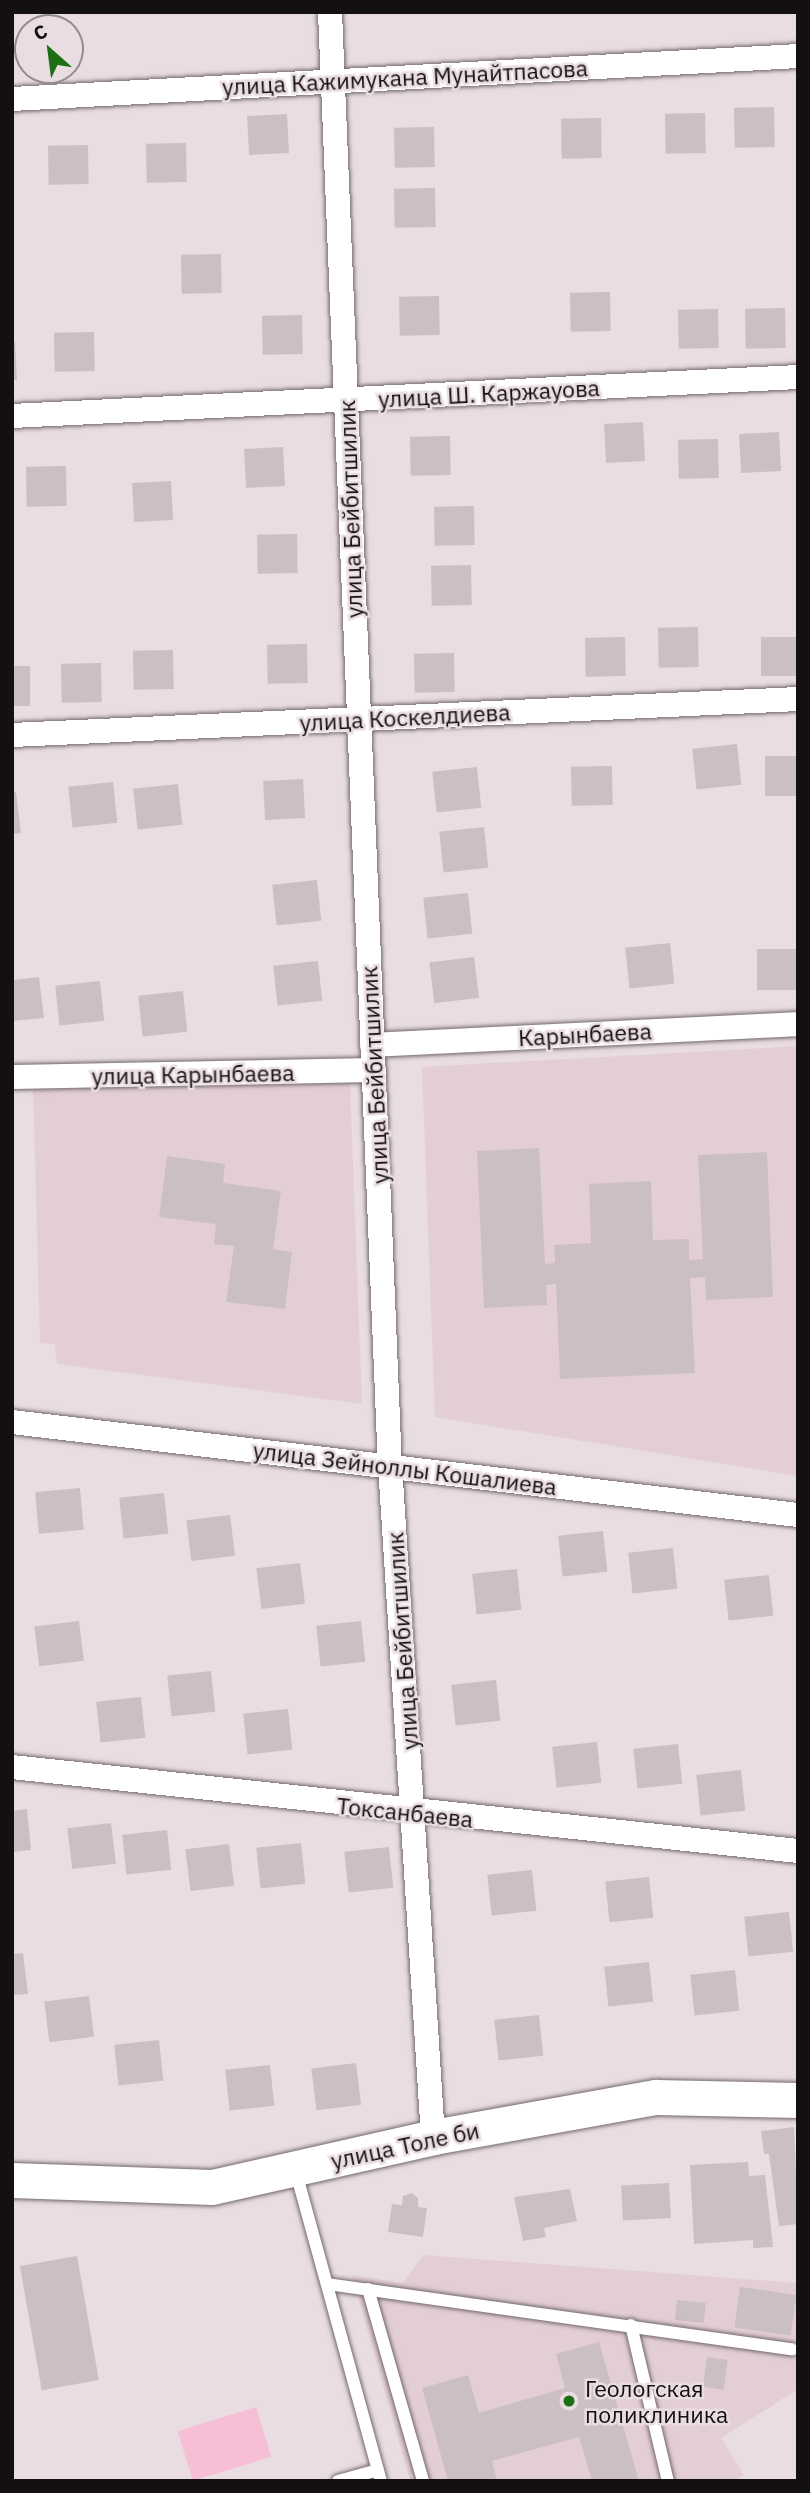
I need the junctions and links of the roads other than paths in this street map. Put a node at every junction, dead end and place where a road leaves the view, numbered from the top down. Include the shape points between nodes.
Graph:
1 (330, 12) edge
2 (798, 56) edge
3 (333, 81) junction
4 (12, 99) edge
5 (798, 377) edge
6 (345, 400) junction
7 (12, 416) edge
8 (798, 699) edge
9 (358, 719) junction
10 (12, 735) edge
11 (798, 1024) edge
12 (372, 1045) junction
13 (373, 1070) junction
14 (12, 1077) edge
15 (12, 1422) edge
16 (390, 1465) junction
17 (798, 1515) edge
18 (12, 1767) edge
19 (413, 1813) junction
20 (798, 1851) edge
21 (798, 2100) edge
22 (433, 2137) junction
23 (295, 2169) junction
24 (12, 2180) edge
25 (327, 2284) junction
26 (368, 2289) junction
27 (631, 2325) junction
28 (792, 2349) dead end
29 (379, 2475) edge
30 (338, 2481) edge
31 (423, 2481) edge
32 (668, 2481) edge

1 - 3 street, улица Бейбитшилик
2 - 3 street, улица Кажимукана Мунайтпасова
3 - 4 street, улица Кажимукана Мунайтпасова
3 - 6 street, улица Бейбитшилик
5 - 6 street, улица Ш. Каржауова
6 - 7 street, улица Ш. Каржауова
6 - 9 street, улица Бейбитшилик
8 - 9 street, улица Коскелдиева
9 - 10 street, улица Коскелдиева
9 - 12 street, улица Бейбитшилик
11 - 12 street, Карынбаева
12 - 13 street, улица Бейбитшилик
13 - 14 street, улица Карынбаева
13 - 16 street, улица Бейбитшилик
15 - 16 street, улица Зейноллы Кошалиева
16 - 17 street, улица Зейноллы Кошалиева
16 - 19 street, улица Бейбитшилик
18 - 19 street, Токсанбаева
19 - 20 street, Токсанбаева
19 - 22 street, улица Бейбитшилик
21 - 22 street, улица Толе би via 656,2097
22 - 23 street, улица Толе би
23 - 24 street, улица Толе би via 212,2187
23 - 25 lane
25 - 26 lane
25 - 29 lane
26 - 27 lane
26 - 31 lane
27 - 28 lane
27 - 32 lane
29 - 30 lane

